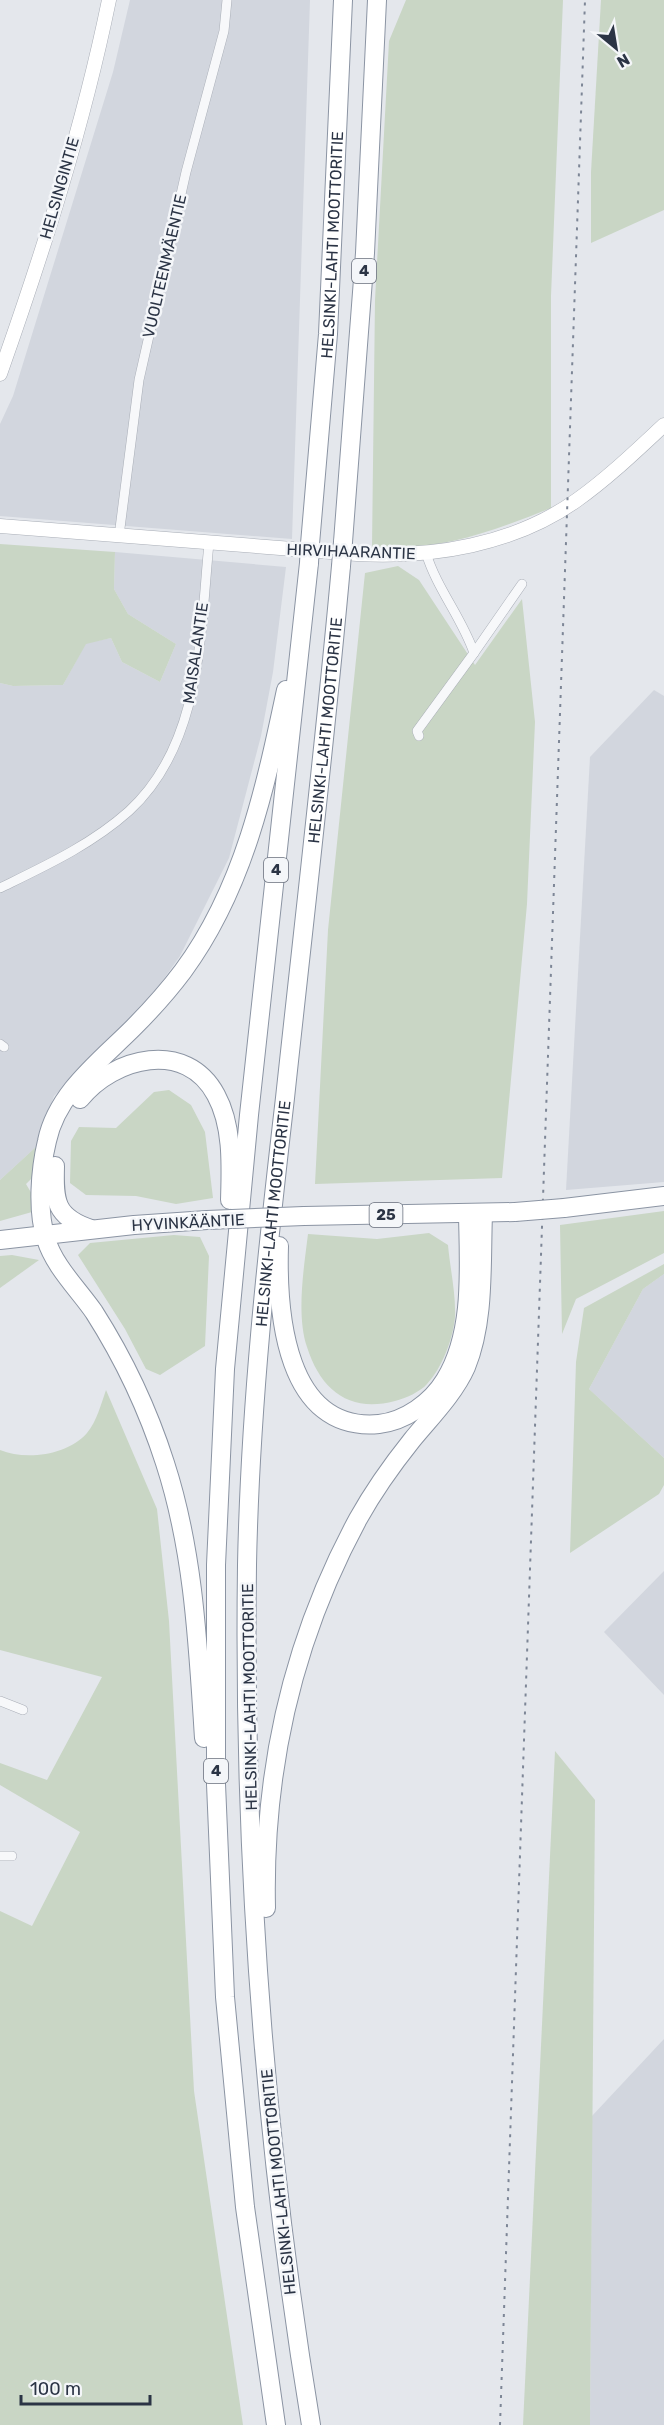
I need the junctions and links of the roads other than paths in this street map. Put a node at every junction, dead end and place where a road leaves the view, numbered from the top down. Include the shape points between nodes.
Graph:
1 (109, 0) edge
2 (227, 0) edge
3 (343, 0) edge
4 (377, 0) edge
5 (0, 374) edge
6 (664, 425) edge
7 (0, 526) edge
8 (118, 536) junction
9 (209, 543) junction
10 (426, 553) junction
11 (522, 584) dead end
12 (303, 625) junction
13 (474, 653) junction
14 (419, 736) dead end
15 (0, 888) edge
16 (290, 1048) junction
17 (664, 1196) edge
18 (476, 1215) junction
19 (91, 1229) junction
20 (45, 1234) junction
21 (0, 1240) edge
22 (0, 1246) edge
23 (68, 1275) junction
24 (225, 1369) junction
25 (0, 1701) edge
26 (23, 1710) dead end
27 (0, 1856) edge
28 (12, 1856) dead end
29 (221, 1931) junction
30 (262, 2026) junction
31 (276, 2425) edge
32 (311, 2425) edge

1 - 5 street, HELSINGINTIE via 68,162
2 - 8 street, VUOLTEENMÄENTIE via 224,31 147,336
3 - 12 highway, HELSINKI-LAHTI MOOTTORITIE / 4, bridge via 328,334
4 - 16 highway, HELSINKI-LAHTI MOOTTORITIE / 4, bridge via 365,253 343,542
6 - 10 street, HIRVIHAARANTIE via 599,484 552,515 478,544
7 - 8 street, HIRVIHAARANTIE
8 - 9 street, HIRVIHAARANTIE
9 - 10 street, HIRVIHAARANTIE via 384,555
9 - 15 street, MAISALANTIE via 196,672 188,710 161,773 129,811 108,828 62,857
10 - 13 street
11 - 13 street
12 - 20 highway via 258,810 217,916 183,971 158,1002 78,1084 57,1112 46,1142 42,1213
12 - 24 highway, HELSINKI-LAHTI MOOTTORITIE / 4
13 - 14 street via 417,731
16 - 18 highway via 279,1240 280,1303 296,1375 317,1403 350,1422 369,1425 405,1417 438,1391 459,1347
16 - 30 highway, HELSINKI-LAHTI MOOTTORITIE / 4 via 261,1330 248,1563 249,1767
17 - 18 highway, HYVINKÄÄNTIE / 25, bridge
18 - 19 highway, HYVINKÄÄNTIE / 25, bridge via 304,1216
18 - 30 highway via 479,1303 465,1368 360,1516 322,1593 288,1693 271,1797 266,1897 268,1992
19 - 20 highway, HYVINKÄÄNTIE / 25
19 - 24 highway via 66,1219 55,1187 59,1143 75,1106 98,1081 127,1064 167,1059 196,1071 217,1096 229,1147
20 - 21 highway, HYVINKÄÄNTIE / 25
20 - 23 highway
22 - 23 highway via 23,1247 43,1254
23 - 29 highway via 130,1375 155,1433 186,1545
24 - 29 highway, HELSINKI-LAHTI MOOTTORITIE / 4 via 216,1588
25 - 26 street
27 - 28 street
29 - 31 highway, HELSINKI-LAHTI MOOTTORITIE / 4 via 245,2207
30 - 32 highway, HELSINKI-LAHTI MOOTTORITIE / 4 via 278,2199

